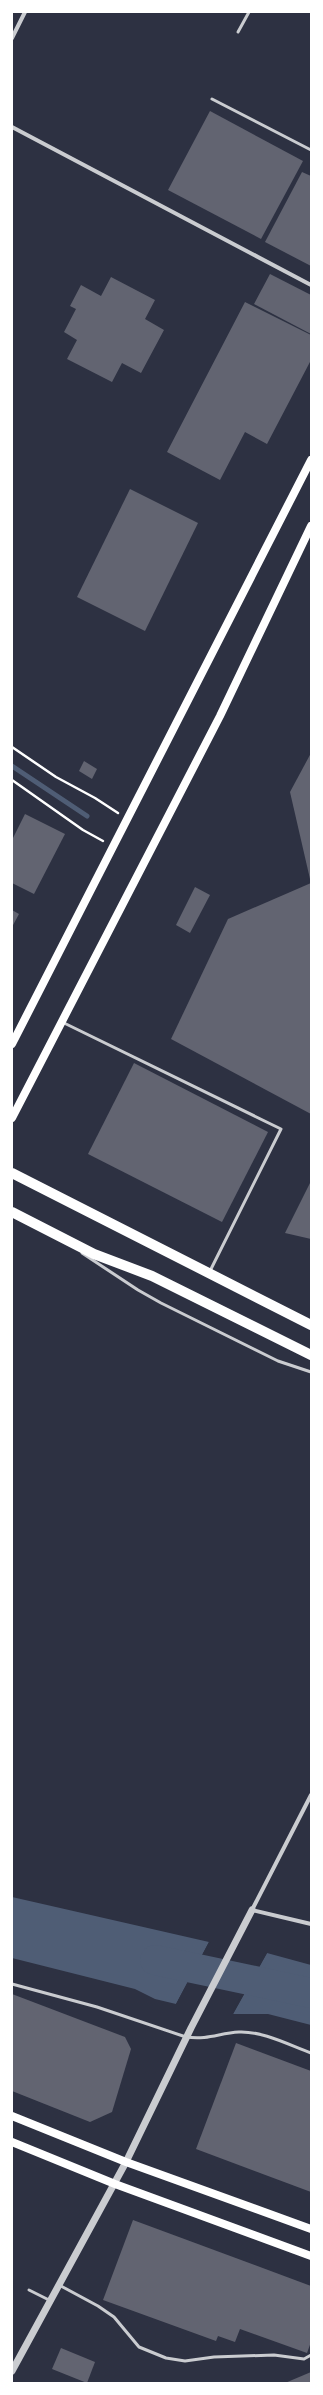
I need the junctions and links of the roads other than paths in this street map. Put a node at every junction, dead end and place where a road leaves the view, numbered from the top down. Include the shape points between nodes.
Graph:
1 (26, 12) edge
2 (248, 12) edge
3 (238, 32) dead end
4 (12, 38) edge
5 (212, 99) dead end
6 (12, 127) edge
7 (311, 150) edge
8 (311, 285) edge
9 (311, 460) edge
10 (311, 526) edge
11 (62, 1022) junction
12 (12, 1044) edge
13 (12, 1118) edge
14 (12, 1173) edge
15 (12, 1212) edge
16 (47, 1230) junction
17 (209, 1273) junction
18 (311, 1325) edge
19 (311, 1355) edge
20 (311, 1372) edge
21 (311, 1795) edge
22 (252, 1910) junction
23 (311, 1924) edge
24 (12, 1984) edge
25 (186, 2037) junction
26 (311, 2053) edge
27 (12, 2116) edge
28 (12, 2142) edge
29 (126, 2162) junction
30 (115, 2184) junction
31 (311, 2229) edge
32 (311, 2256) edge
33 (59, 2285) junction
34 (29, 2290) dead end
35 (51, 2301) junction
36 (311, 2355) edge
37 (12, 2372) edge

1 - 4 street
2 - 3 lane
5 - 7 lane
6 - 8 street
9 - 12 main road
10 - 11 main road via 220,716
11 - 13 main road
11 - 17 lane via 281,1129
14 - 17 main road
15 - 16 main road
16 - 19 main road via 94,1254 152,1276
16 - 20 lane via 138,1290 278,1361
17 - 18 main road
21 - 22 street
22 - 23 street
22 - 25 street
24 - 25 lane via 97,2007
25 - 26 lane via 200,2039 238,2032 255,2034
25 - 29 street
27 - 29 main road
28 - 30 main road
29 - 30 street
29 - 31 main road
30 - 32 main road
30 - 33 street
33 - 35 street
33 - 36 lane via 114,2317 140,2347 166,2358 185,2361 274,2354 304,2359
34 - 35 lane
35 - 37 street

